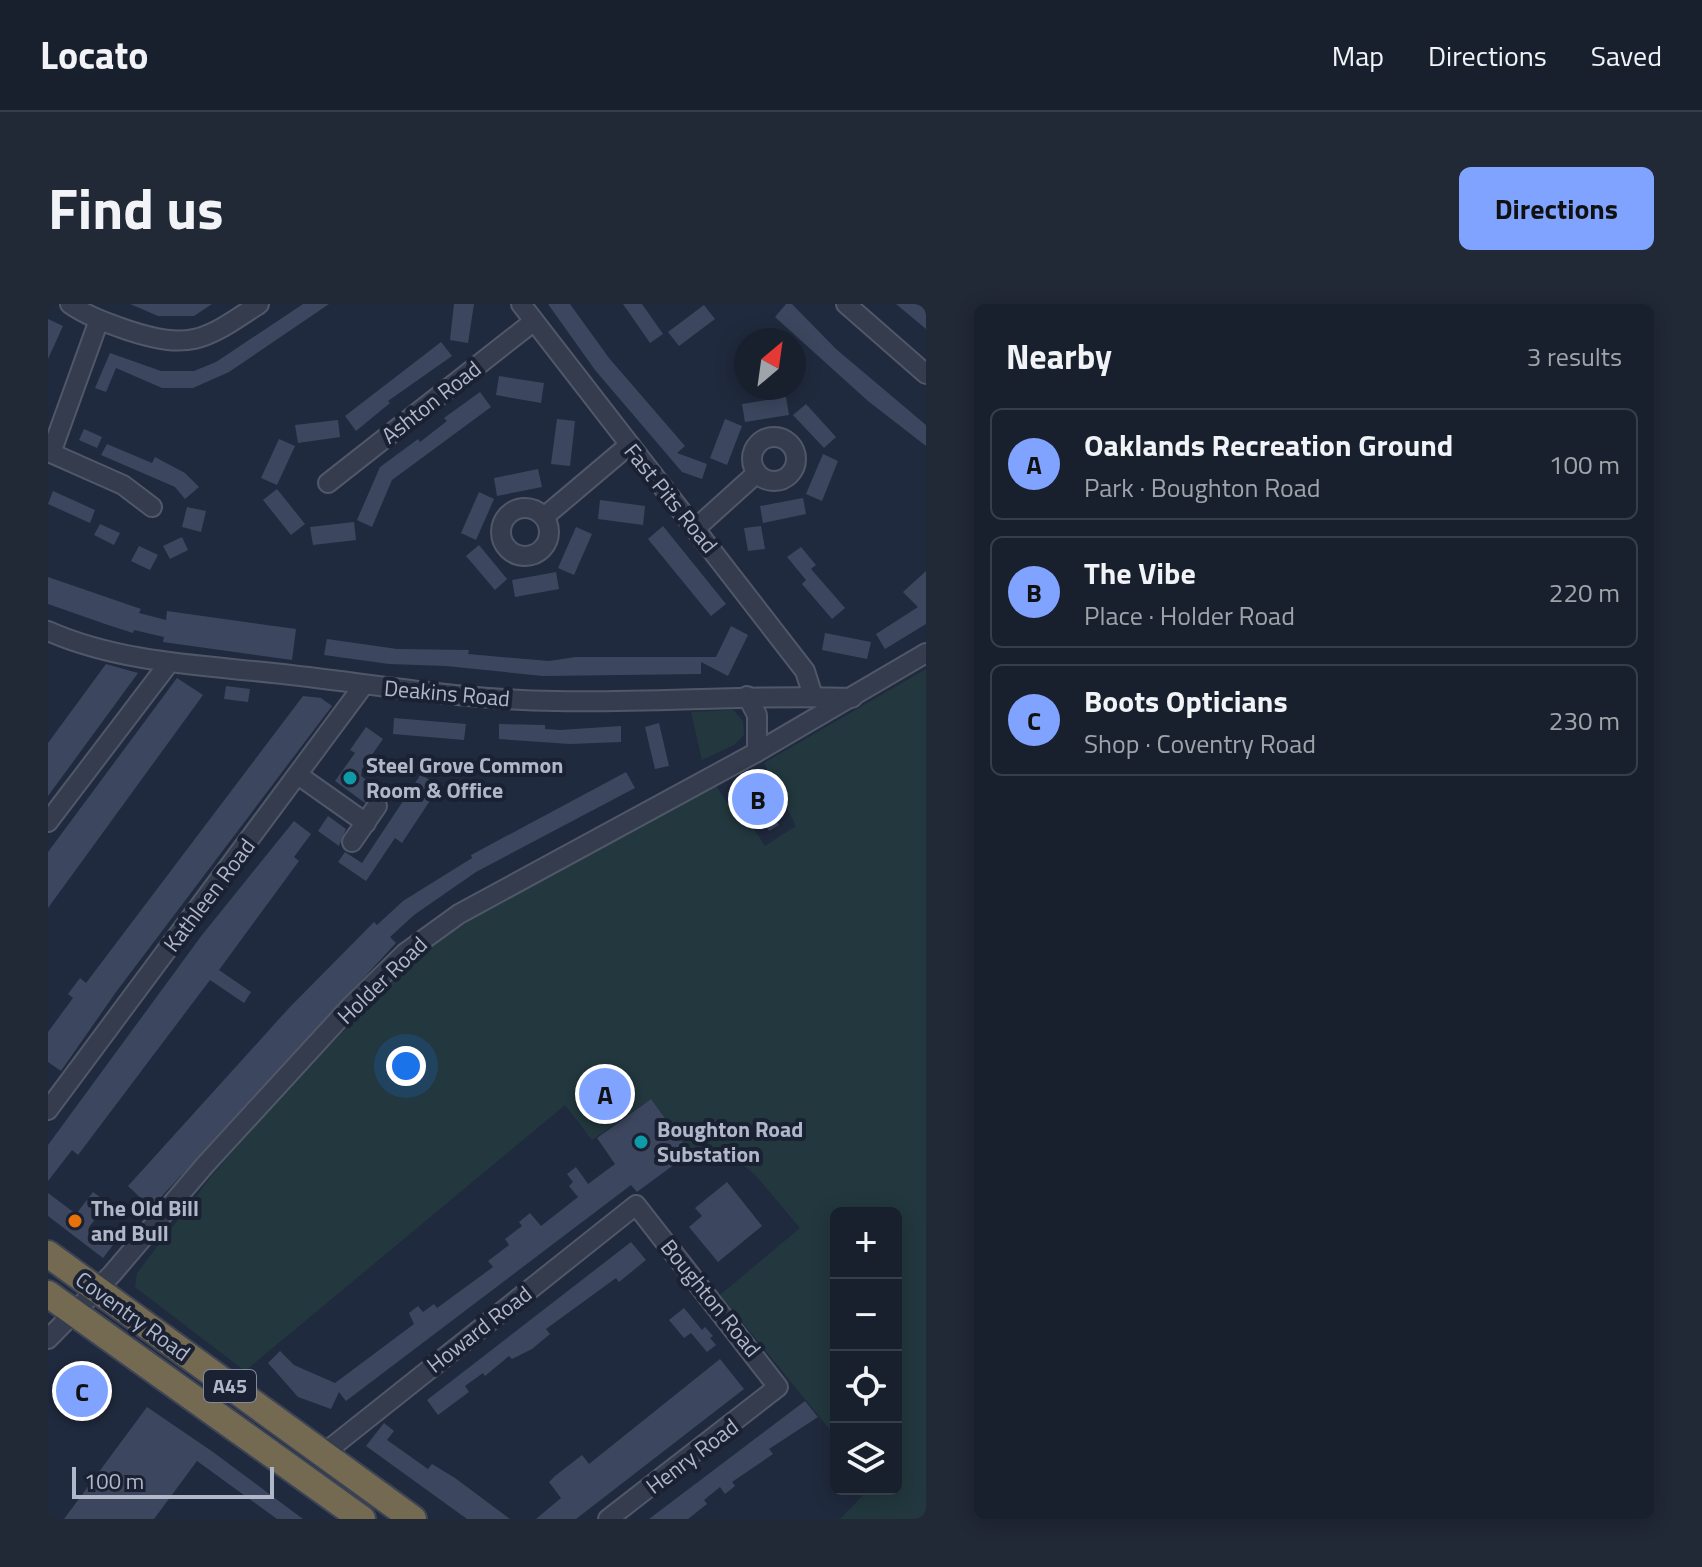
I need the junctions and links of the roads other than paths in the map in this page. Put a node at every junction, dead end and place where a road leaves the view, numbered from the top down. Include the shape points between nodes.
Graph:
1 (70, 304) edge
2 (259, 304) edge
3 (521, 304) edge
4 (846, 304) edge
5 (99, 320) junction
6 (533, 322) junction
7 (926, 374) edge
8 (628, 446) junction
9 (50, 453) edge
10 (757, 473) dead end
11 (328, 483) dead end
12 (152, 507) dead end
13 (544, 517) dead end
14 (696, 528) junction
15 (48, 631) edge
16 (926, 653) edge
17 (169, 663) junction
18 (363, 686) junction
19 (747, 696) junction
20 (813, 696) junction
21 (852, 698) junction
22 (757, 752) junction
23 (298, 775) junction
24 (377, 806) dead end
25 (48, 822) edge
26 (366, 823) junction
27 (352, 842) dead end
28 (50, 1103) edge
29 (636, 1205) joint
30 (48, 1254) edge
31 (48, 1278) edge
32 (48, 1294) edge
33 (84, 1302) junction
34 (48, 1339) edge
35 (775, 1393) joint
36 (323, 1454) junction
37 (362, 1519) edge
38 (413, 1519) edge
39 (608, 1519) edge

1 - 5 street
2 - 5 street via 215,332 176,343
3 - 6 street, Fast Pits Road
4 - 7 street
5 - 9 street
6 - 8 street, Fast Pits Road
6 - 11 street, Ashton Road
8 - 13 street
8 - 14 street, Fast Pits Road
9 - 12 street via 123,485
10 - 14 street
14 - 20 street, Fast Pits Road via 805,671
15 - 17 street, Deakins Road
16 - 21 street, Holder Road
17 - 18 street, Deakins Road
17 - 25 street
18 - 19 street, Deakins Road via 554,701
18 - 23 street, Kathleen Road
19 - 20 street, Deakins Road
19 - 22 street via 757,715
20 - 21 street, Deakins Road
21 - 22 street, Holder Road
22 - 33 street, Holder Road via 459,914 405,953
23 - 26 street
23 - 28 street, Kathleen Road
24 - 26 street
26 - 27 street
29 - 35 street, Boughton Road via 778,1382
29 - 36 street, Howard Road
30 - 33 highway, Coventry Road / A45
31 - 33 highway
32 - 33 highway, Coventry Road / A45
33 - 34 street, Holder Road
33 - 36 highway, Coventry Road / A45
33 - 37 highway, A45 via 212,1397 232,1427
35 - 39 street, Henry Road
36 - 38 highway, Coventry Road / A45

